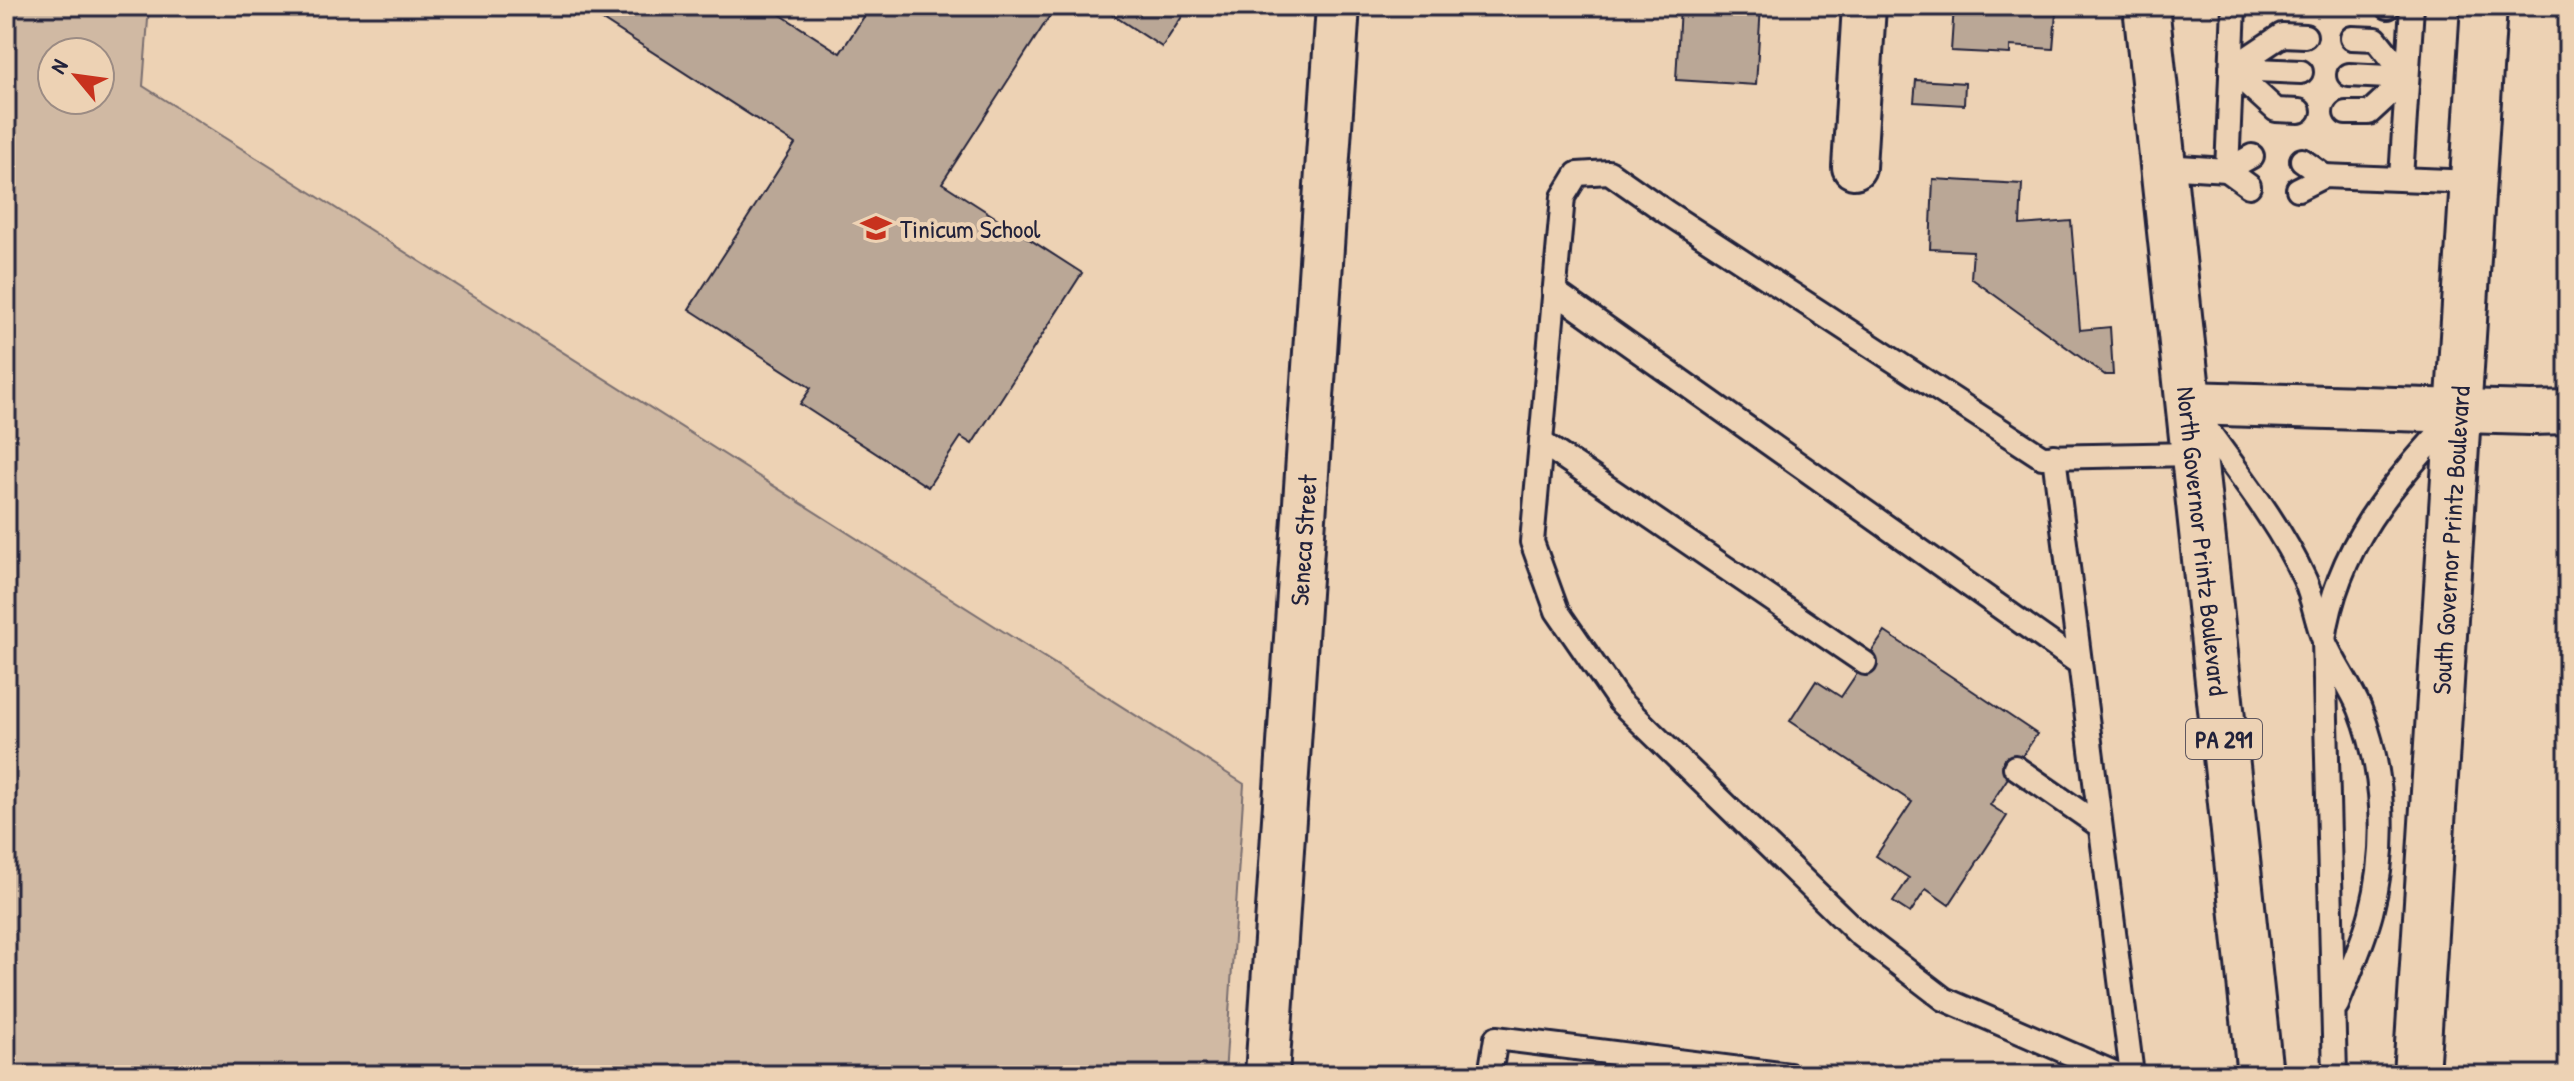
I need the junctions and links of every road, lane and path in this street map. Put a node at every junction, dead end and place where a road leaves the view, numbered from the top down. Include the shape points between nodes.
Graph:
1 (1338, 6) edge
2 (1864, 6) edge
3 (2146, 6) edge
4 (2234, 6) edge
5 (2412, 6) edge
6 (2484, 6) edge
7 (2305, 36) dead end
8 (2352, 38) dead end
9 (2231, 69) junction
10 (2301, 72) dead end
11 (2349, 75) dead end
12 (2407, 78) junction
13 (2299, 111) dead end
14 (2346, 113) dead end
15 (2252, 156) dead end
16 (2302, 160) dead end
17 (2163, 166) junction
18 (1854, 167) dead end
19 (2227, 170) junction
20 (2324, 176) junction
21 (2401, 178) junction
22 (2473, 182) junction
23 (2249, 186) dead end
24 (2298, 189) dead end
25 (1554, 291) junction
26 (2188, 403) junction
27 (2459, 411) junction
28 (2568, 412) edge
29 (1541, 442) junction
30 (2194, 454) junction
31 (2054, 456) junction
32 (2324, 640) junction
33 (1865, 663) dead end
34 (2079, 663) junction
35 (2015, 767) dead end
36 (2100, 826) junction
37 (2333, 1013) junction
38 (1267, 1075) edge
39 (1490, 1075) edge
40 (1789, 1075) edge
41 (2119, 1075) edge
42 (2132, 1075) edge
43 (2260, 1075) edge
44 (2335, 1075) edge
45 (2416, 1075) edge

1 - 38 street, Seneca Street
2 - 18 street
3 - 17 main road, North Governor Printz Boulevard / PA 291
4 - 9 lane
5 - 12 lane
6 - 22 main road, South Governor Printz Boulevard
7 - 9 lane via 2282,35
8 - 12 lane via 2376,39
9 - 10 lane
9 - 13 lane via 2276,110
9 - 19 lane
11 - 12 lane
12 - 14 lane via 2369,113
12 - 21 lane
15 - 19 lane
16 - 20 lane
17 - 19 lane
17 - 26 main road, North Governor Printz Boulevard / PA 291
19 - 23 lane
20 - 21 lane
20 - 24 lane
21 - 22 lane
22 - 27 main road, South Governor Printz Boulevard
25 - 29 lane
25 - 31 lane via 1563,197 1577,174 1609,172 2042,457
25 - 34 lane
26 - 27 street
26 - 30 main road, North Governor Printz Boulevard / PA 291
26 - 32 lane via 2294,558
27 - 28 street
27 - 32 lane via 2367,523 2334,591
27 - 45 main road, South Governor Printz Boulevard
29 - 33 lane
29 - 41 lane via 1532,542 1557,611 1619,701 1858,933 1944,999
30 - 31 lane
30 - 43 main road, North Governor Printz Boulevard / PA 291
31 - 34 lane
32 - 37 lane
32 - 37 lane via 2368,733 2382,815 2371,915
34 - 36 lane
35 - 36 lane
36 - 42 lane
37 - 44 lane
39 - 40 lane via 1496,1038

